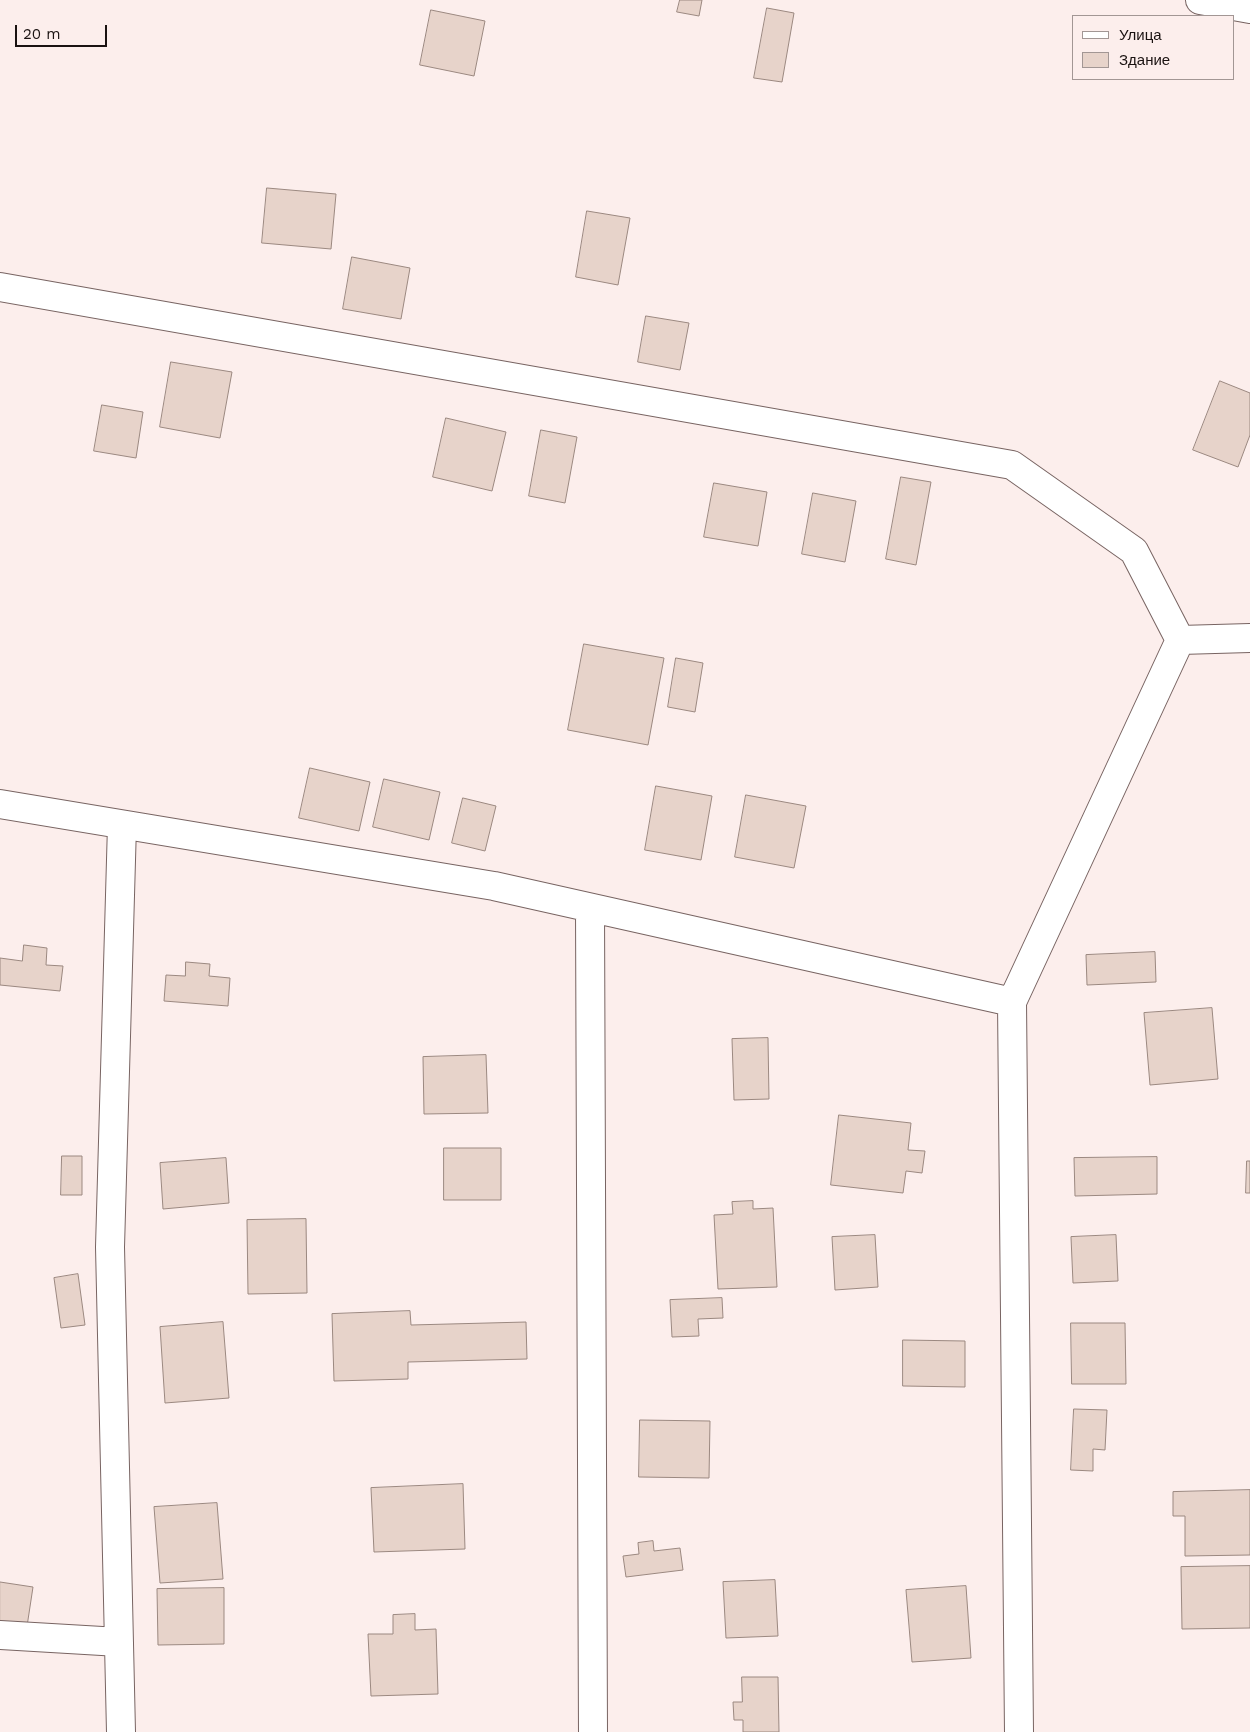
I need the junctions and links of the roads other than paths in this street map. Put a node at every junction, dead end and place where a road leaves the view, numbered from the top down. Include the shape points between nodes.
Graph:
1 (1200, 0) edge
2 (1250, 9) edge
3 (0, 287) edge
4 (1250, 638) edge
5 (1180, 640) junction
6 (0, 804) edge
7 (122, 825) junction
8 (590, 908) junction
9 (1012, 1002) junction
10 (0, 1635) edge
11 (119, 1642) junction
12 (121, 1732) edge
13 (593, 1732) edge
14 (1018, 1732) edge

1 - 2 street
3 - 5 street via 1012,465 1134,551
4 - 5 street
5 - 9 street
6 - 7 street
7 - 8 street via 494,886
7 - 11 street via 110,1247
8 - 9 street
8 - 13 street
9 - 14 street
10 - 11 street
11 - 12 street

